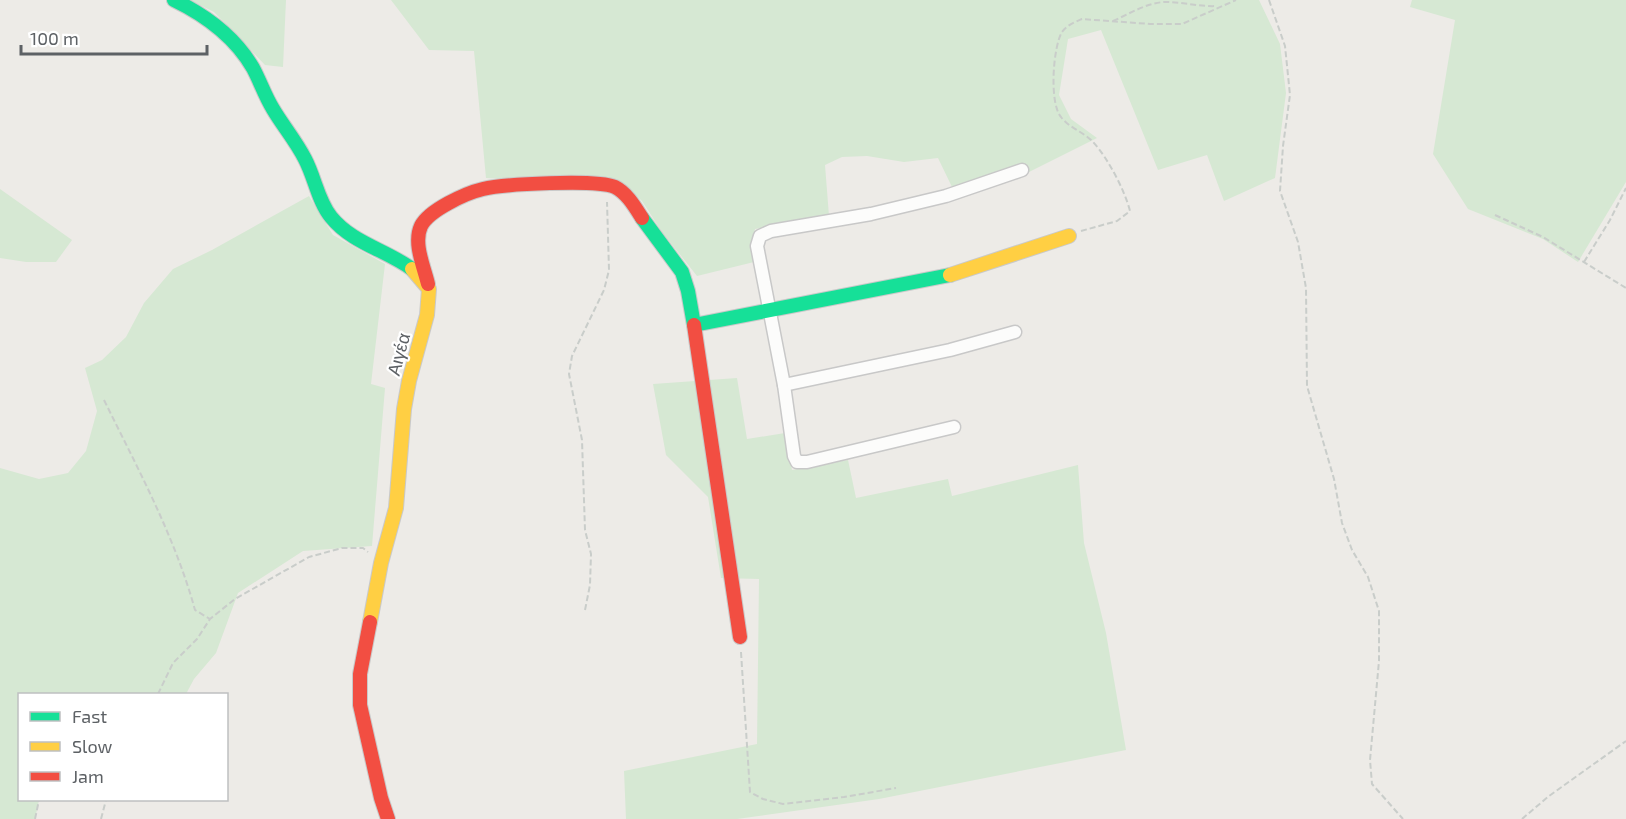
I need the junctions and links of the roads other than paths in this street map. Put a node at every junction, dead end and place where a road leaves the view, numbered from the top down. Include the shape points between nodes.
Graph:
1 (174, 0) edge
2 (1022, 170) dead end
3 (1069, 236) road end
4 (429, 289) junction
5 (771, 311) junction
6 (694, 325) junction
7 (1015, 332) dead end
8 (784, 384) junction
9 (954, 427) dead end
10 (740, 637) road end
11 (388, 819) edge

1 - 4 street via 220,30 250,64 308,166 318,196 339,227 416,272
2 - 5 street via 946,196 760,236 757,246
3 - 5 street via 949,275
4 - 6 street, Αιγέα via 420,249 421,225 441,207 483,189 606,184 623,193 675,260 683,274
4 - 11 street, Αιγέα via 427,315 404,409 396,508 381,563 360,675 360,705
5 - 6 street
5 - 8 street
6 - 10 street
7 - 8 street via 950,350
8 - 9 street via 797,462

